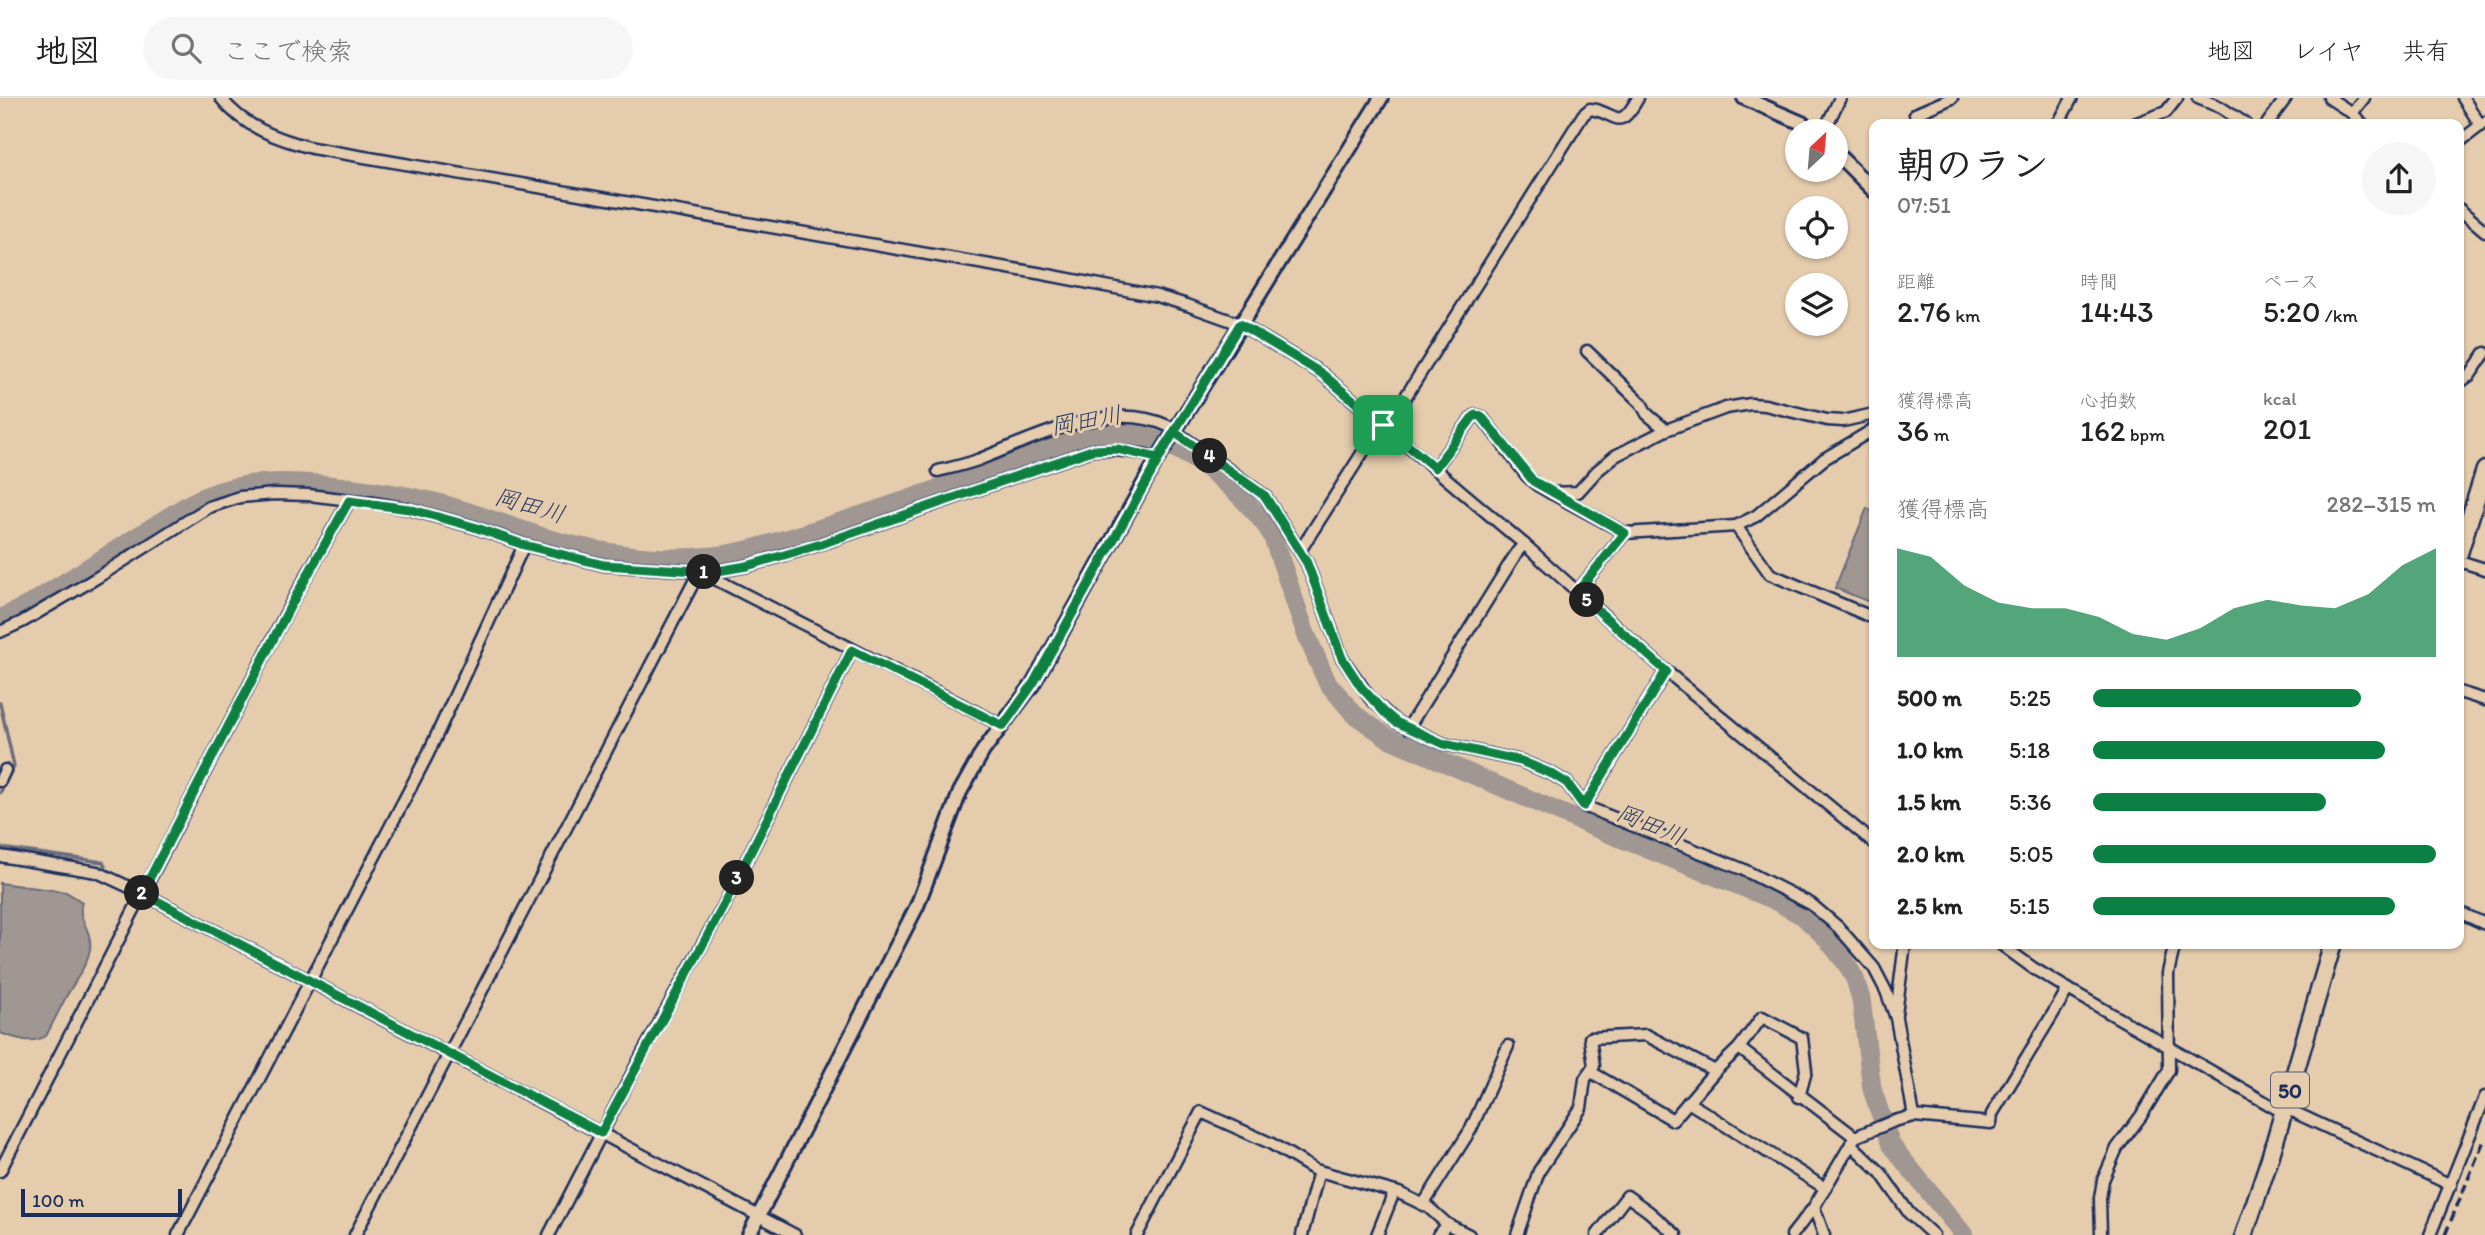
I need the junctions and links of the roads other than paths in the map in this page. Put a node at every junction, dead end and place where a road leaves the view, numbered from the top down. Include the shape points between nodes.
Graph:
1 (221, 98) edge
2 (1381, 98) edge
3 (1638, 98) edge
4 (1744, 98) edge
5 (1840, 98) edge
6 (1952, 98) edge
7 (2177, 98) edge
8 (2198, 98) edge
9 (2286, 98) edge
10 (2329, 98) edge
11 (2364, 98) edge
12 (2463, 98) edge
13 (2069, 99) edge
14 (2352, 113) junction
15 (1791, 119) edge
16 (1830, 119) edge
17 (1917, 119) edge
18 (2060, 119) edge
19 (2147, 119) edge
20 (2238, 119) edge
21 (2271, 119) edge
22 (2357, 119) edge
23 (2483, 124) edge
24 (2464, 138) edge
25 (1848, 165) edge
26 (1869, 186) edge
27 (2464, 213) edge
28 (2485, 231) edge
29 (1240, 324) junction
30 (1587, 351) dead end
31 (2485, 353) edge
32 (2464, 379) edge
33 (1869, 415) edge
34 (1383, 425) junction
35 (1666, 430) junction
36 (1174, 432) junction
37 (1869, 432) edge
38 (1158, 458) junction
39 (1435, 468) junction
40 (2485, 470) edge
41 (938, 471) dead end
42 (1551, 493) junction
43 (349, 501) junction
44 (1737, 526) junction
45 (1625, 533) junction
46 (2464, 537) edge
47 (1524, 544) junction
48 (524, 545) junction
49 (1298, 549) junction
50 (2464, 563) edge
51 (2485, 569) edge
52 (699, 572) junction
53 (712, 572) junction
54 (1577, 592) junction
55 (1869, 616) edge
56 (0, 632) edge
57 (852, 650) junction
58 (1666, 671) junction
59 (2464, 694) edge
60 (2485, 700) edge
61 (1003, 726) junction
62 (1408, 728) junction
63 (5, 770) dead end
64 (0, 781) edge
65 (1584, 806) junction
66 (1869, 839) edge
67 (0, 856) edge
68 (142, 893) junction
69 (2464, 914) edge
70 (2485, 924) edge
71 (1904, 949) edge
72 (2007, 949) edge
73 (2174, 949) edge
74 (2331, 949) edge
75 (309, 981) junction
76 (2068, 989) junction
77 (1896, 1018) junction
78 (1508, 1046) dead end
79 (2169, 1047) junction
80 (1738, 1048) junction
81 (447, 1054) junction
82 (1715, 1071) junction
83 (1591, 1072) junction
84 (1799, 1097) junction
85 (2485, 1097) edge
86 (1688, 1102) junction
87 (2284, 1111) junction
88 (1914, 1116) junction
89 (601, 1133) junction
90 (1853, 1141) junction
91 (0, 1171) edge
92 (1319, 1171) junction
93 (2451, 1185) junction
94 (1825, 1188) junction
95 (1394, 1192) junction
96 (1423, 1205) junction
97 (1814, 1207) junction
98 (757, 1215) junction
99 (1447, 1224) junction
100 (178, 1235) edge
101 (355, 1235) edge
102 (549, 1235) edge
103 (749, 1235) edge
104 (795, 1235) edge
105 (1137, 1235) edge
106 (1302, 1235) edge
107 (1377, 1235) edge
108 (1438, 1235) edge
109 (1469, 1235) edge
110 (1517, 1235) edge
111 (1597, 1235) edge
112 (1676, 1235) edge
113 (1793, 1235) edge
114 (1824, 1235) edge
115 (1933, 1235) edge
116 (2101, 1235) edge
117 (2244, 1235) edge
118 (2430, 1235) edge

1 - 29 street via 229,109 265,133 312,148 1043,274 1157,296
2 - 29 street
3 - 34 street via 1620,119 1590,109 1583,115 1391,420
4 - 15 street
5 - 16 street
6 - 17 street via 1915,114
7 - 19 street via 2166,112
8 - 20 street
9 - 21 street
10 - 14 street
11 - 14 street
12 - 23 street
13 - 18 street
14 - 22 street
23 - 24 street
25 - 26 street
27 - 28 street
29 - 34 street via 1321,373
29 - 36 street
30 - 35 street
31 - 32 street
33 - 35 street via 1827,420 1751,404 1709,413
34 - 39 street
34 - 49 street
35 - 42 street via 1604,463 1578,492
36 - 38 street
36 - 41 street via 1158,422 1140,419 1090,420
36 - 49 street via 1265,496
37 - 44 street via 1824,459 1756,516
38 - 53 street via 1117,449 1092,450 818,545
38 - 61 street via 1033,684
39 - 42 street via 1472,418 1479,416 1527,476
39 - 47 street
40 - 46 main road
42 - 45 street
43 - 48 street via 409,509
43 - 56 street via 275,494 240,497 209,507 99,577
43 - 68 street
44 - 45 street
44 - 55 street via 1770,574
45 - 54 street
47 - 54 street
47 - 62 street
48 - 52 street via 604,565
48 - 75 street via 428,754
49 - 62 street via 1351,675 1384,712
50 - 51 street
52 - 53 street
52 - 81 street
53 - 57 street via 718,580
54 - 58 street
57 - 61 street
57 - 89 street via 723,907
58 - 65 street
58 - 66 street
59 - 60 street
61 - 98 street via 982,751 960,792 917,906
62 - 65 street via 1444,744 1521,761 1552,774 1567,783
63 - 64 street
65 - 77 street via 1742,869 1811,904 1874,968
67 - 68 street via 97,872
68 - 75 street
68 - 91 street
69 - 70 street
71 - 77 street
72 - 76 street
73 - 79 street via 2168,973
74 - 87 main road, 50
75 - 81 street
75 - 100 street
76 - 79 street
76 - 88 street via 1992,1114 1991,1123
77 - 88 street
78 - 96 street via 1471,1129
79 - 87 street
79 - 116 street via 2169,1070 2116,1148 2102,1180
80 - 82 street
80 - 84 street
80 - 84 street via 1762,1017 1802,1038 1806,1071
81 - 89 street
81 - 101 street
82 - 83 street via 1646,1035 1590,1038
82 - 86 street
83 - 86 street via 1673,1120
83 - 110 street via 1585,1079 1581,1108 1539,1171
84 - 90 street
85 - 93 street
86 - 94 street
87 - 93 street
87 - 117 main road, 50
88 - 90 street
89 - 98 street
89 - 102 street
90 - 94 street
90 - 115 street via 1909,1213
92 - 95 street
92 - 105 street via 1202,1112
92 - 106 street
93 - 118 street
94 - 97 street
95 - 96 street
95 - 107 street
96 - 99 street
97 - 113 street
97 - 114 street
98 - 103 street
98 - 104 street
99 - 108 street
99 - 109 street
111 - 112 street via 1627,1196

